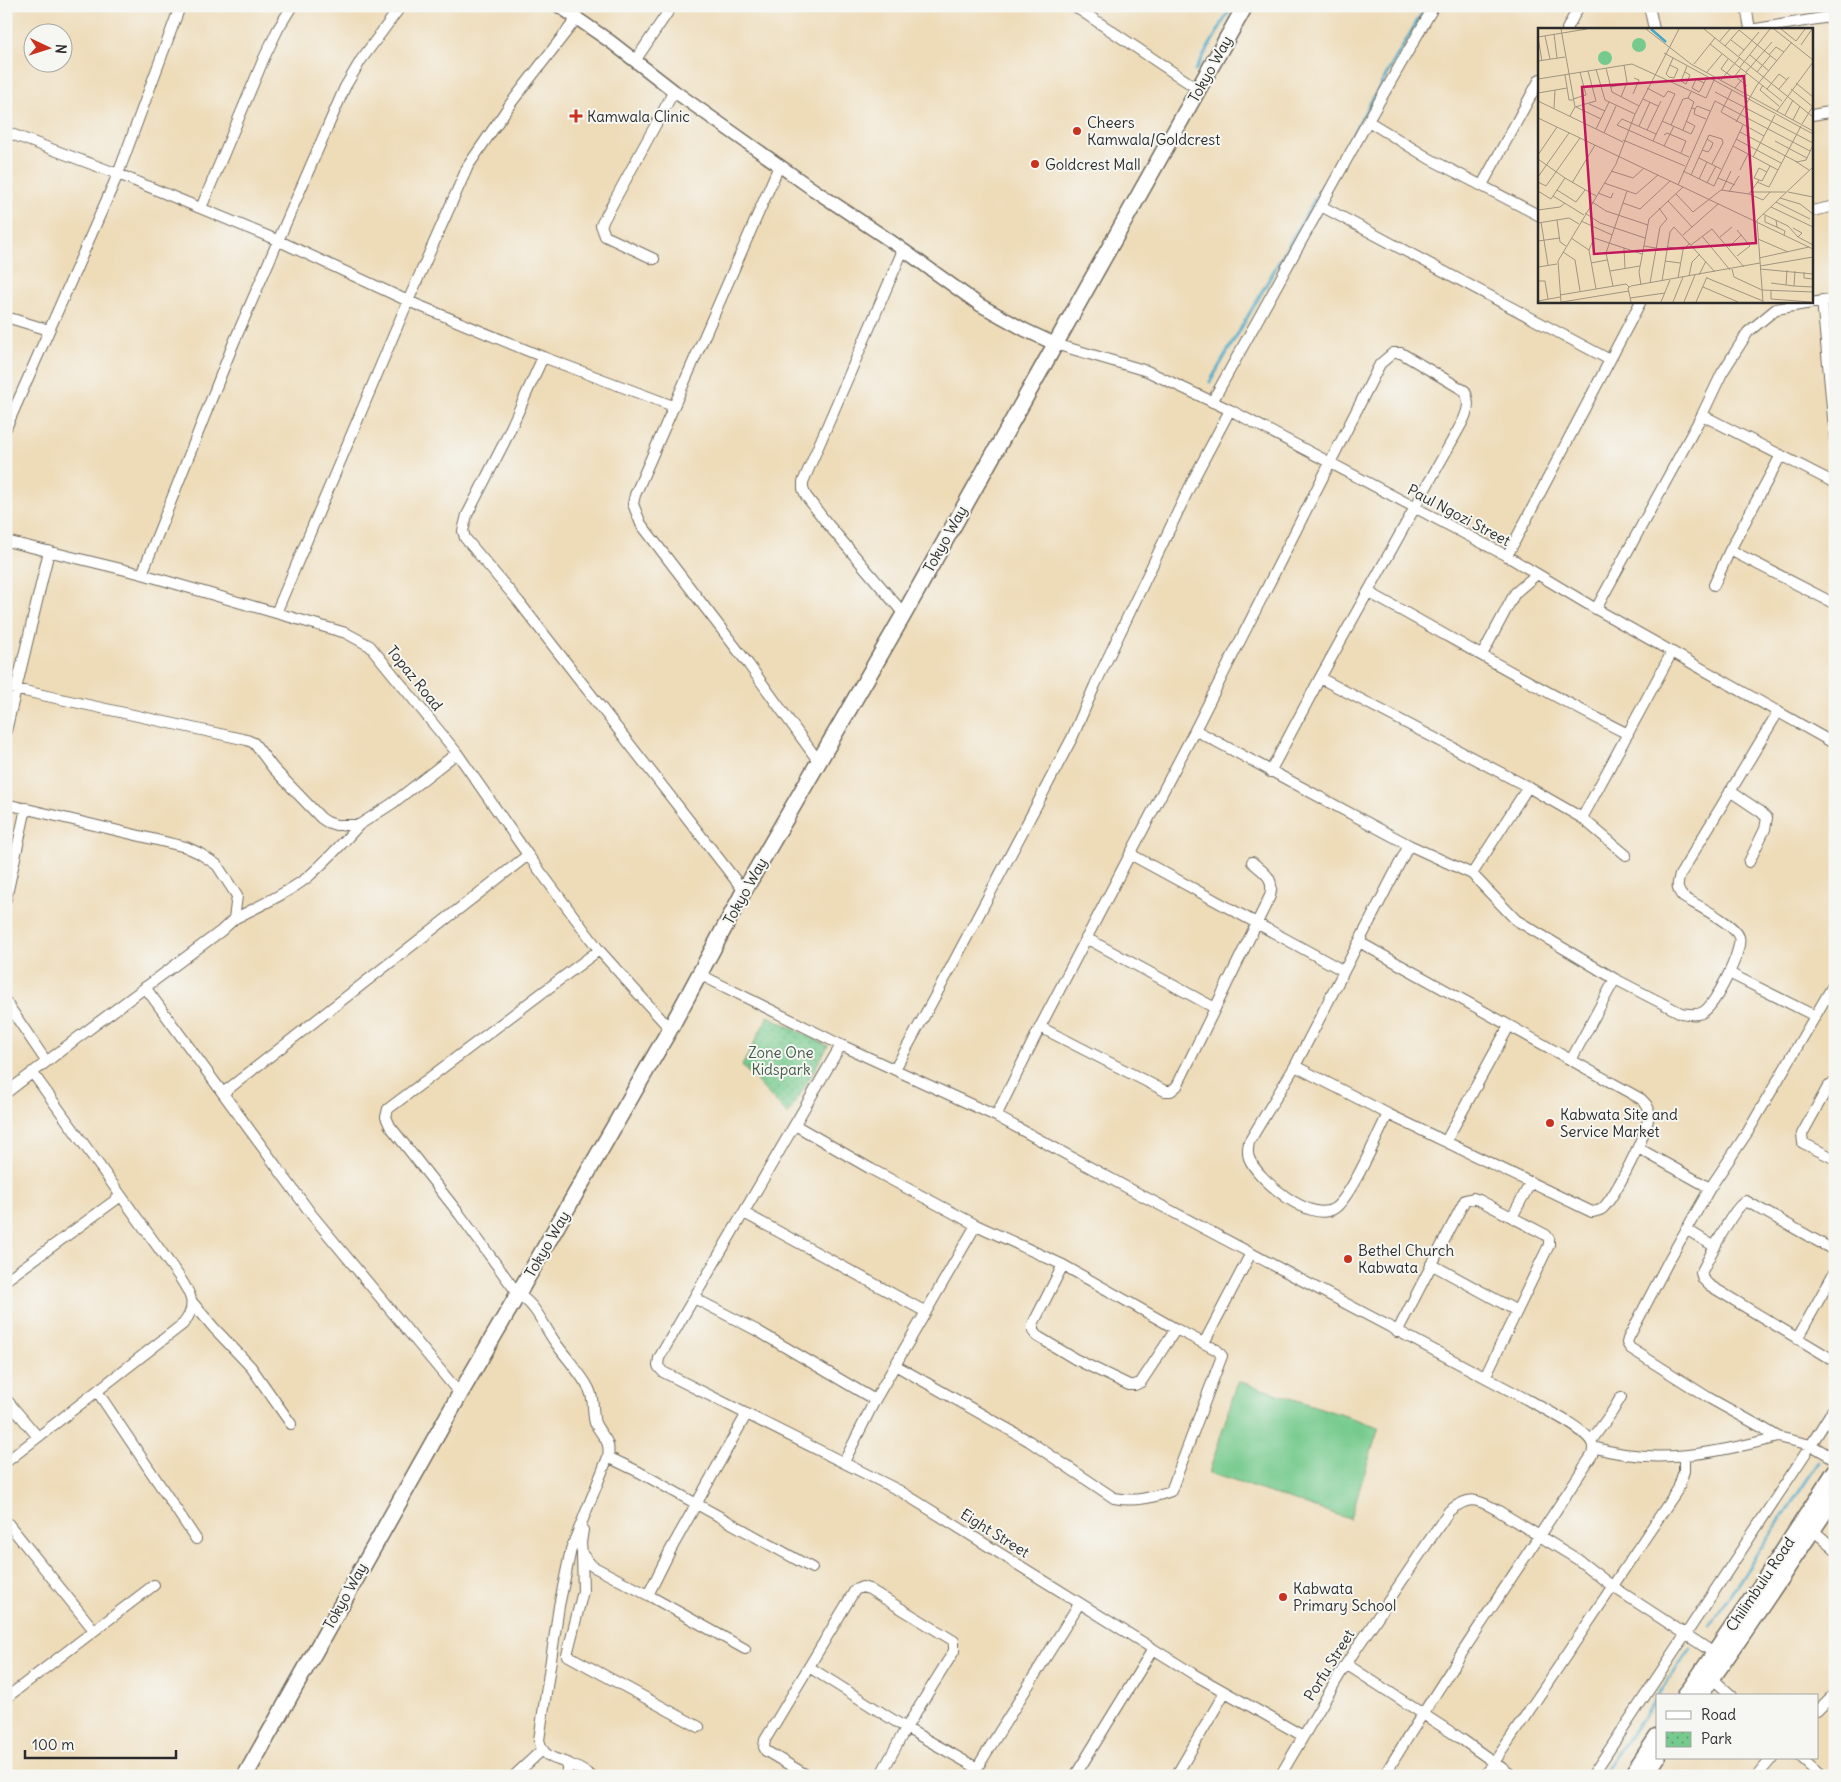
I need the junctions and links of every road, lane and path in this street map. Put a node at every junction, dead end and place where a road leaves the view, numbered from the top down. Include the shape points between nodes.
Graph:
1 (176, 6) edge
2 (292, 6) edge
3 (401, 6) edge
4 (559, 6) edge
5 (672, 6) edge
6 (1074, 6) edge
7 (1245, 6) edge
8 (1434, 6) edge
9 (1579, 6) edge
10 (1650, 6) edge
11 (1746, 6) edge
12 (1835, 16) edge
13 (577, 18) junction
14 (1568, 28) edge
15 (1654, 28) edge
16 (1750, 28) edge
17 (1762, 28) edge
18 (635, 61) junction
19 (1538, 83) edge
20 (1198, 89) junction
21 (674, 91) junction
22 (1835, 111) edge
23 (1814, 115) edge
24 (1368, 121) junction
25 (6, 132) edge
26 (779, 166) junction
27 (118, 174) junction
28 (1482, 185) junction
29 (1320, 206) junction
30 (1835, 206) edge
31 (201, 208) junction
32 (1814, 211) edge
33 (1538, 215) edge
34 (277, 240) junction
35 (903, 250) junction
36 (654, 259) dead end
37 (1835, 299) edge
38 (1822, 300) junction
39 (408, 301) junction
40 (1640, 302) edge
41 (1812, 302) edge
42 (1814, 302) edge
43 (6, 317) edge
44 (49, 330) junction
45 (1055, 344) junction
46 (542, 357) junction
47 (1610, 360) junction
48 (1212, 402) junction
49 (673, 406) junction
50 (1230, 410) junction
51 (1702, 414) junction
52 (6, 428) edge
53 (1835, 439) edge
54 (1781, 455) junction
55 (1329, 464) junction
56 (1835, 483) edge
57 (1414, 507) junction
58 (6, 541) edge
59 (1730, 550) junction
60 (49, 551) junction
61 (1507, 556) junction
62 (142, 574) junction
63 (1537, 574) junction
64 (1714, 586) dead end
65 (1368, 592) junction
66 (1835, 604) edge
67 (1596, 609) junction
68 (276, 613) junction
69 (904, 614) junction
70 (1672, 652) junction
71 (1482, 655) junction
72 (1320, 678) junction
73 (11, 688) edge
74 (1778, 712) junction
75 (1195, 730) junction
76 (6, 731) edge
77 (1628, 734) junction
78 (1835, 744) edge
79 (457, 753) junction
80 (819, 762) junction
81 (1270, 772) junction
82 (1528, 787) junction
83 (1730, 790) junction
84 (6, 804) edge
85 (26, 808) junction
86 (1582, 818) junction
87 (359, 825) junction
88 (1409, 845) junction
89 (1130, 854) junction
90 (1626, 854) dead end
91 (528, 855) junction
92 (1252, 862) dead end
93 (1749, 862) dead end
94 (1472, 874) junction
95 (744, 891) junction
96 (6, 899) edge
97 (234, 919) junction
98 (1256, 923) junction
99 (1086, 938) junction
100 (1359, 942) junction
101 (599, 950) junction
102 (1344, 971) junction
103 (1729, 973) junction
104 (699, 974) junction
105 (1615, 979) junction
106 (1835, 982) edge
107 (145, 987) junction
108 (6, 1002) edge
109 (1215, 1008) junction
110 (1815, 1016) junction
111 (1509, 1026) junction
112 (1040, 1027) junction
113 (670, 1029) junction
114 (841, 1044) junction
115 (1571, 1060) junction
116 (46, 1061) junction
117 (1295, 1066) junction
118 (895, 1069) junction
119 (32, 1072) junction
120 (1835, 1083) edge
121 (223, 1092) junction
122 (6, 1093) edge
123 (1388, 1114) junction
124 (996, 1116) junction
125 (794, 1124) junction
126 (1446, 1141) junction
127 (1638, 1148) junction
128 (1835, 1159) edge
129 (1531, 1182) junction
130 (1710, 1188) junction
131 (121, 1196) junction
132 (744, 1213) junction
133 (1512, 1217) junction
134 (976, 1225) junction
135 (1686, 1229) junction
136 (1715, 1247) junction
137 (1835, 1251) edge
138 (1251, 1253) junction
139 (1431, 1264) junction
140 (1063, 1265) junction
141 (1835, 1271) edge
142 (6, 1280) edge
143 (518, 1294) junction
144 (694, 1298) junction
145 (192, 1302) junction
146 (1517, 1311) junction
147 (926, 1312) junction
148 (1176, 1329) junction
149 (1397, 1332) junction
150 (1797, 1339) junction
151 (1204, 1343) junction
152 (1835, 1361) edge
153 (895, 1365) junction
154 (1485, 1377) junction
155 (97, 1391) junction
156 (460, 1394) junction
157 (1621, 1397) dead end
158 (6, 1399) edge
159 (875, 1400) junction
160 (1835, 1406) edge
161 (746, 1415) junction
162 (290, 1424) dead end
163 (38, 1437) junction
164 (1778, 1437) junction
165 (1592, 1444) junction
166 (1811, 1445) junction
167 (1684, 1456) junction
168 (608, 1457) junction
169 (1835, 1458) edge
170 (6, 1462) edge
171 (844, 1462) junction
172 (1835, 1471) edge
173 (1835, 1497) edge
174 (695, 1504) junction
175 (587, 1510) junction
176 (6, 1521) edge
177 (1814, 1530) junction
178 (1540, 1536) junction
179 (196, 1539) dead end
180 (1835, 1548) edge
181 (582, 1554) junction
182 (812, 1568) dead end
183 (154, 1584) dead end
184 (1612, 1586) junction
185 (648, 1595) junction
186 (1079, 1604) junction
187 (94, 1630) junction
188 (1685, 1634) junction
189 (745, 1649) dead end
190 (1153, 1649) junction
191 (1714, 1653) junction
192 (1346, 1664) junction
193 (809, 1668) junction
194 (1712, 1678) junction
195 (1225, 1692) junction
196 (1835, 1693) edge
197 (1686, 1694) edge
198 (1701, 1694) edge
199 (1730, 1694) edge
200 (6, 1698) edge
201 (1818, 1710) edge
202 (1422, 1713) junction
203 (699, 1727) dead end
204 (906, 1728) junction
205 (1303, 1736) junction
206 (1656, 1738) edge
207 (542, 1750) junction
208 (1656, 1760) edge
209 (1770, 1760) edge
210 (1803, 1760) edge
211 (568, 1763) junction
212 (1493, 1763) junction
213 (975, 1772) edge
214 (245, 1776) edge
215 (514, 1776) edge
216 (566, 1776) edge
217 (591, 1776) edge
218 (808, 1776) edge
219 (880, 1776) edge
220 (1074, 1776) edge
221 (1176, 1776) edge
222 (1280, 1776) edge
223 (1384, 1776) edge
224 (1485, 1776) edge
225 (1513, 1776) edge
226 (1592, 1776) edge
227 (1631, 1776) edge
228 (1645, 1776) edge
229 (1757, 1776) edge
230 (1821, 1776) edge

1 - 27 street via 178,12
2 - 31 street via 264,58
3 - 34 street via 352,74
4 - 13 street
5 - 18 street
6 - 20 street
7 - 20 main road, Tokyo Way
8 - 24 street
9 - 14 street
10 - 15 street
11 - 16 street
12 - 17 street
13 - 18 street
13 - 39 street via 511,103 468,166
18 - 21 street
19 - 28 street
20 - 45 main road, Tokyo Way
21 - 26 street
21 - 36 street via 601,225 605,236
22 - 23 street
24 - 28 street
24 - 29 street
25 - 27 street
26 - 35 street
26 - 49 street
27 - 31 street
27 - 44 street
28 - 33 street
29 - 47 street
29 - 48 street
30 - 32 street
31 - 34 street
34 - 39 street
34 - 62 street
35 - 45 street via 980,305
35 - 69 street via 803,482 803,489 826,522
37 - 38 street
38 - 42 street
38 - 53 street
39 - 46 street
39 - 68 street
40 - 47 street
41 - 51 street via 1776,309 1748,332 1722,373
43 - 44 street
44 - 52 street
45 - 48 street, Paul Ngozi Street via 1147,372
45 - 69 main road, Tokyo Way
46 - 49 street
46 - 95 street via 504,443 467,515 463,531 465,538 526,610
47 - 61 street
48 - 50 street, Paul Ngozi Street
49 - 80 street via 635,495 633,504 637,517
50 - 55 street, Paul Ngozi Street
50 - 118 street via 1172,523 1072,738
51 - 54 street
51 - 67 street
54 - 56 street
54 - 59 street
55 - 57 street, Paul Ngozi Street
55 - 57 street via 1380,364 1393,353 1401,353 1464,391 1469,400 1463,421
55 - 75 street
57 - 61 street, Paul Ngozi Street
57 - 65 street
58 - 60 street, Topaz Road
59 - 64 street
59 - 66 street
60 - 62 street, Topaz Road
60 - 73 street
61 - 63 street, Paul Ngozi Street
62 - 68 street, Topaz Road
63 - 67 street, Paul Ngozi Street
63 - 71 street via 1515,593
65 - 71 street
65 - 72 street
67 - 70 street, Paul Ngozi Street
68 - 79 street, Topaz Road via 346,633 370,646
69 - 80 main road, Tokyo Way
70 - 74 street, Paul Ngozi Street
70 - 77 street
71 - 77 street
72 - 81 street
72 - 82 street
73 - 76 street
73 - 87 street via 247,740 254,743 273,768 327,822 332,825
74 - 78 street, Paul Ngozi Street
74 - 83 street
75 - 81 street
75 - 89 street
77 - 86 street
79 - 87 street
79 - 91 street, Topaz Road
80 - 95 main road, Tokyo Way
81 - 88 street
82 - 86 street
82 - 94 street
83 - 93 street via 1767,818
83 - 103 street via 1677,884 1683,897 1733,928 1739,937
84 - 85 street
85 - 96 street
85 - 97 street via 199,853 217,865 237,896
86 - 90 street
87 - 97 street via 307,877
88 - 94 street
88 - 100 street
89 - 98 street
89 - 99 street
91 - 101 street, Topaz Road
91 - 121 street
92 - 98 street via 1270,878 1272,886
94 - 105 street via 1516,920
95 - 104 main road, Tokyo Way
97 - 107 street
98 - 102 street
98 - 109 street
99 - 109 street
99 - 112 street
100 - 102 street
100 - 111 street
101 - 113 street, Topaz Road
101 - 143 street via 388,1109 386,1117
102 - 117 street
103 - 105 street via 1710,1006 1702,1013 1692,1015 1681,1013
103 - 110 street
104 - 113 main road, Tokyo Way
104 - 114 street
105 - 115 street
106 - 110 street
107 - 116 street
107 - 121 street
108 - 116 street
109 - 112 street via 1172,1091 1165,1091
110 - 130 street via 1747,1133
111 - 115 street
111 - 126 street
112 - 124 street
113 - 143 main road, Tokyo Way
114 - 118 street
114 - 125 street
115 - 127 street via 1647,1105 1647,1127
116 - 119 street
117 - 123 street
117 - 123 street via 1249,1142 1248,1152 1249,1159 1264,1179 1297,1203 1323,1211 1333,1210 1340,1204
118 - 124 street
119 - 122 street
119 - 131 street
120 - 128 street via 1829,1085 1802,1134 1803,1143
121 - 156 street via 312,1215
123 - 126 street
124 - 138 street
125 - 132 street
125 - 134 street
126 - 129 street
127 - 129 street via 1598,1211 1592,1212
127 - 130 street
129 - 133 street
130 - 135 street
131 - 142 street
131 - 145 street via 188,1289
132 - 144 street
132 - 147 street
133 - 139 street via 1479,1200 1468,1198
133 - 146 street via 1546,1235 1550,1246
134 - 140 street
134 - 147 street
135 - 136 street
135 - 164 street via 1627,1343 1682,1381
136 - 137 street via 1746,1202
136 - 150 street via 1701,1273 1703,1279
138 - 149 street
138 - 151 street
139 - 146 street
139 - 149 street
140 - 148 street
140 - 148 street via 1033,1324 1033,1332 1075,1359 1129,1385 1136,1385
141 - 150 street
143 - 156 main road, Tokyo Way
143 - 168 street via 538,1312 554,1341 589,1389 594,1420 610,1447
144 - 159 street via 756,1330
144 - 161 street, Eight Street via 658,1366 662,1372
145 - 155 street via 190,1316 183,1324
145 - 162 street via 251,1367
146 - 154 street
147 - 153 street
148 - 151 street
149 - 154 street
150 - 152 street
151 - 153 street via 1222,1356 1171,1491 1148,1499 1127,1501 1114,1498 1030,1441
153 - 159 street
154 - 165 street via 1573,1426
155 - 163 street
155 - 179 street
156 - 214 main road, Tokyo Way
157 - 165 street
158 - 163 street
159 - 171 street
160 - 166 street
161 - 171 street, Eight Street
161 - 174 street
163 - 170 street
164 - 166 street
164 - 167 street
165 - 167 street via 1623,1454
165 - 178 street via 1592,1455
166 - 169 street
166 - 188 street
167 - 184 street via 1684,1471 1678,1489
168 - 174 street
168 - 175 street
171 - 186 street, Eight Street via 900,1491
172 - 191 main road, Chilimbulu Road
173 - 177 main road, Chilimbulu Road
174 - 182 street
174 - 185 street
175 - 181 street
175 - 207 street via 571,1549 559,1606 539,1740
176 - 187 street
177 - 180 street
177 - 194 main road, Chilimbulu Road
178 - 184 street
178 - 192 street, Porfu Street via 1483,1502 1461,1501 1449,1511
178 - 202 street
181 - 185 street via 592,1566
181 - 203 street via 583,1591 567,1655
183 - 187 street
184 - 188 street
184 - 212 street
185 - 189 street
186 - 190 street, Eight Street
186 - 213 street
187 - 200 street
188 - 191 street
188 - 226 street
190 - 195 street, Eight Street
190 - 220 street
191 - 197 main road, Chilimbulu Road
192 - 202 street
192 - 205 street, Porfu Street
193 - 204 street
193 - 204 street via 855,1590 862,1587 954,1641 954,1651
193 - 218 street via 764,1746 766,1751
194 - 198 main road, Chilimbulu Road
194 - 199 street
195 - 205 street, Eight Street
195 - 221 street
196 - 201 street
202 - 212 street
202 - 223 street
204 - 213 street
204 - 219 street
205 - 222 street, Porfu Street
206 - 227 main road
207 - 211 street via 550,1758
207 - 215 street
208 - 228 main road
209 - 229 street
210 - 230 street
211 - 216 street
211 - 217 street
212 - 224 street
212 - 225 street

